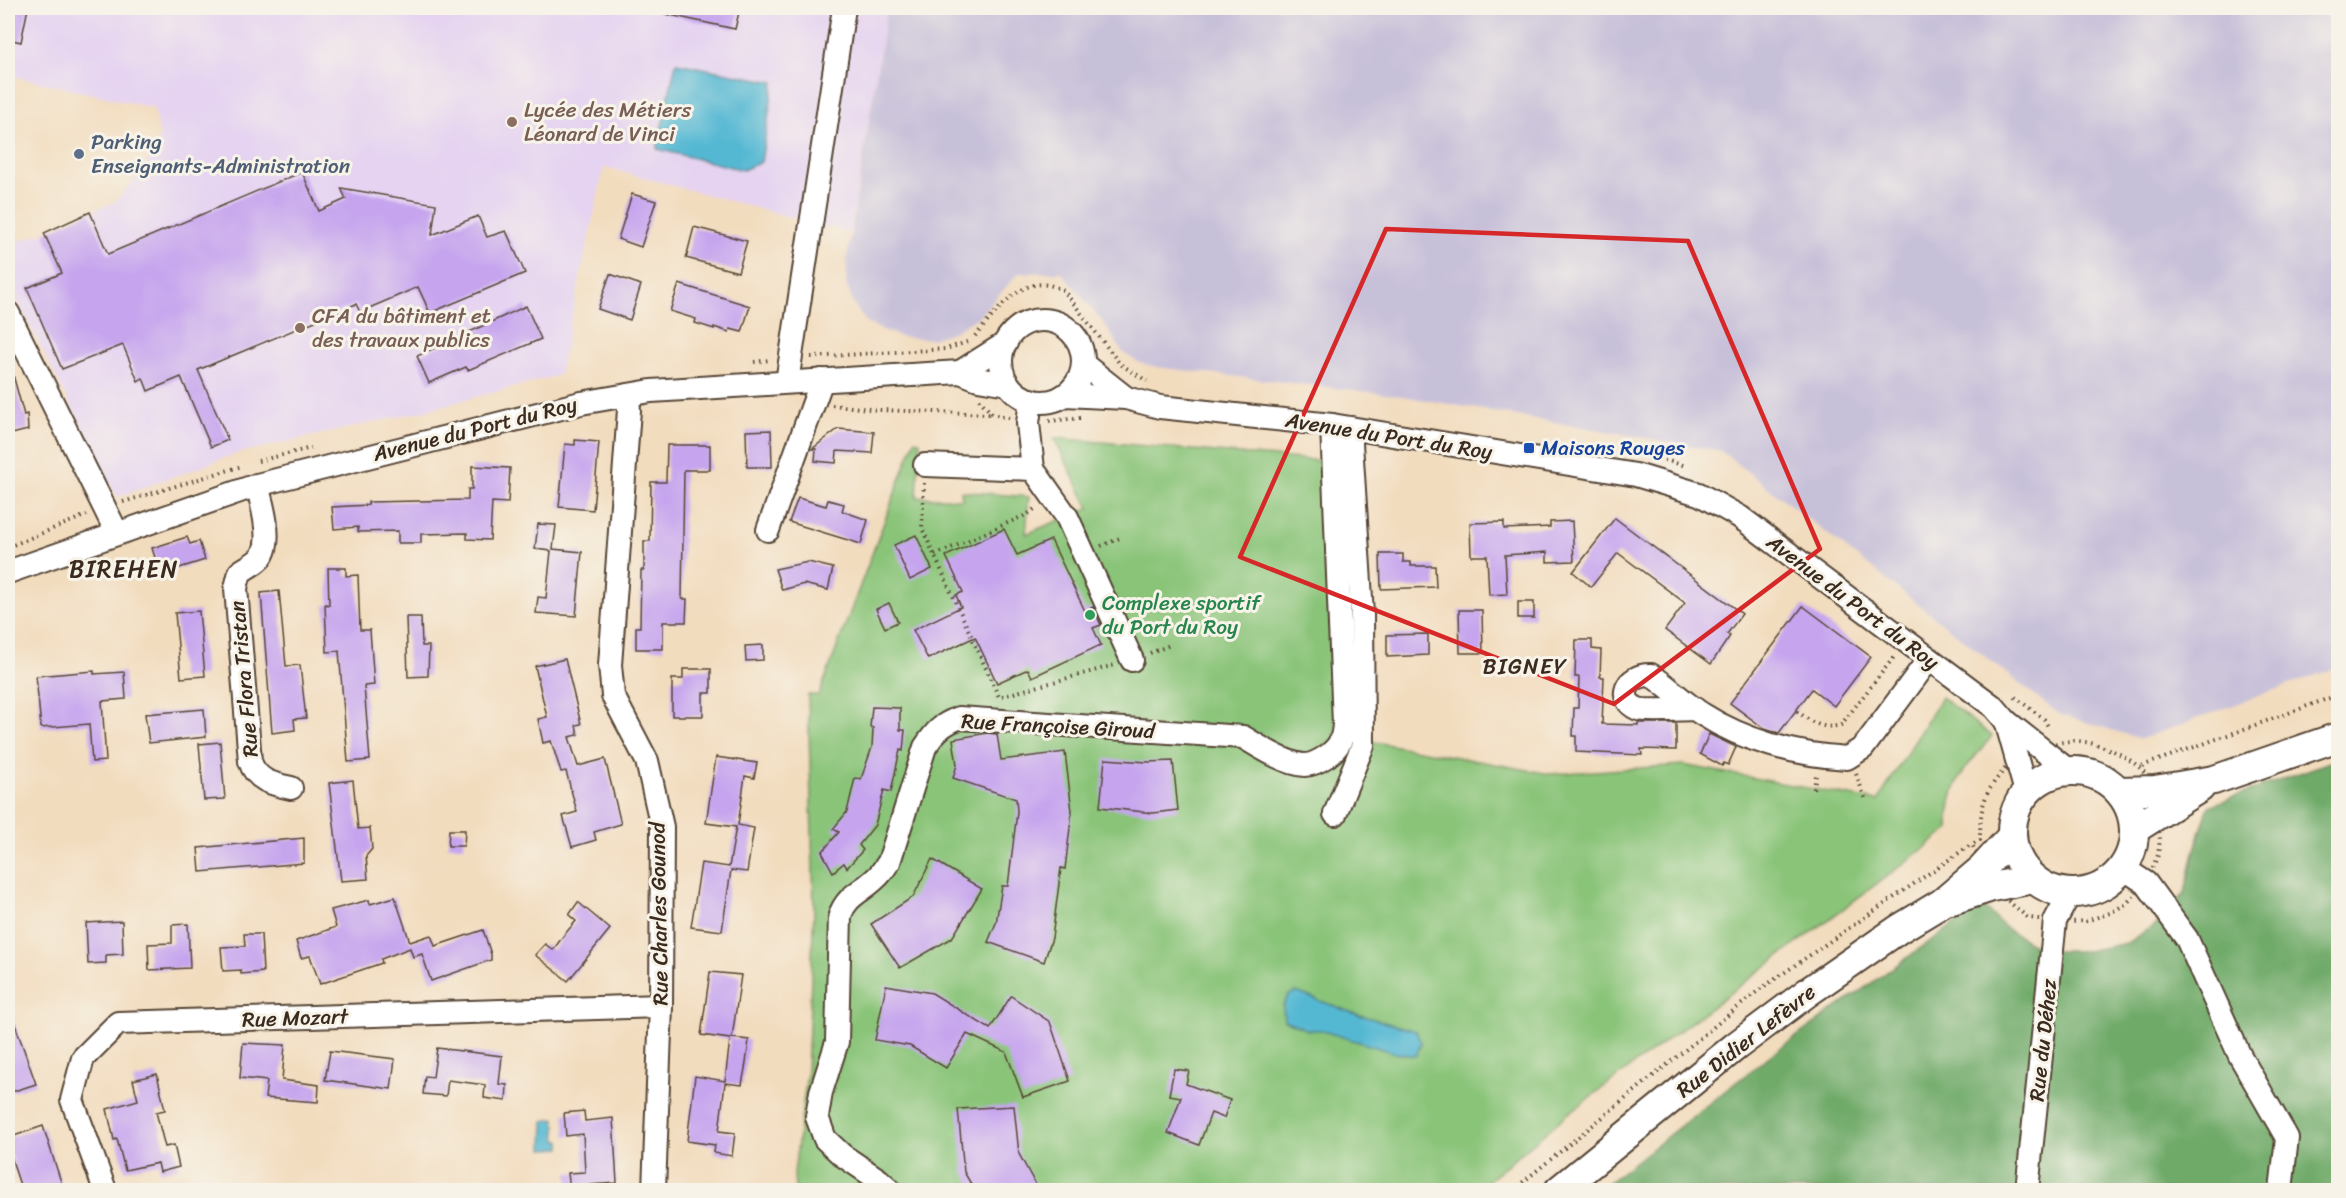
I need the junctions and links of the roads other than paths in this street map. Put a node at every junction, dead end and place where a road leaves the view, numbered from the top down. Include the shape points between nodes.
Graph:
1 (844, 8) edge
2 (8, 313) edge
3 (1006, 343) junction
4 (1083, 364) junction
5 (960, 372) junction
6 (822, 380) junction
7 (787, 382) junction
8 (1008, 384) junction
9 (1065, 395) junction
10 (628, 396) junction
11 (1126, 398) junction
12 (1031, 400) junction
13 (1341, 427) junction
14 (926, 465) road end
15 (1033, 470) junction
16 (257, 485) junction
17 (768, 530) dead end
18 (117, 533) junction
19 (8, 572) edge
20 (1132, 660) road end
21 (1924, 665) junction
22 (1695, 709) dead end
23 (2006, 721) junction
24 (2338, 737) edge
25 (2069, 771) junction
26 (2214, 780) junction
27 (291, 788) dead end
28 (2119, 791) junction
29 (2026, 792) junction
30 (1335, 814) dead end
31 (2135, 829) junction
32 (2012, 836) junction
33 (2123, 868) junction
34 (2033, 879) junction
35 (2070, 894) junction
36 (1942, 903) junction
37 (661, 1006) junction
38 (105, 1191) edge
39 (654, 1191) edge
40 (890, 1191) edge
41 (1559, 1191) edge
42 (2027, 1191) edge
43 (2281, 1191) edge

1 - 7 street
2 - 18 street
3 - 4 street, Avenue du Port du Roy via 1026,324 1039,320 1053,322 1076,337
3 - 5 street, Avenue du Port du Roy
3 - 8 street via 1002,356
4 - 9 street via 1080,378
4 - 11 street, Avenue du Port du Roy
5 - 6 street, Avenue du Port du Roy
5 - 8 street, Avenue du Port du Roy
6 - 7 street, Avenue du Port du Roy
6 - 17 street
7 - 10 street, Avenue du Port du Roy
8 - 12 street, Avenue du Port du Roy
9 - 11 street, Avenue du Port du Roy
9 - 12 street, Avenue du Port du Roy via 1042,402
10 - 16 street, Avenue du Port du Roy via 581,403
10 - 37 street, Rue Charles Gounod via 610,665 613,696 647,761 662,827
11 - 13 street, Avenue du Port du Roy via 1160,407
12 - 15 street
13 - 21 street, Avenue du Port du Roy via 1636,475 1699,494 1740,517
13 - 30 street via 1362,614 1363,745
13 - 40 street, Rue Françoise Giroud via 1344,735 1338,748 1322,760 1305,765 1243,737 959,718 940,727 925,747 888,862 876,878 843,904 837,1042 817,1117 825,1139
14 - 15 street
15 - 20 street via 1068,517
16 - 18 street, Avenue du Port du Roy
16 - 27 street, Rue Flora Tristan via 266,518 265,547 259,560 240,572 236,588 250,761 253,772 263,779
18 - 19 street, Avenue du Port du Roy
21 - 22 street via 1863,748 1847,758 1762,743
21 - 23 street, Avenue du Port du Roy via 1994,708
23 - 25 street, Avenue du Port du Roy
23 - 29 street
24 - 26 main road
25 - 28 main road via 2102,778
25 - 29 main road via 2040,779
26 - 28 main road via 2155,790
26 - 31 main road
28 - 31 main road via 2130,809
29 - 32 main road via 2016,808
31 - 33 main road via 2132,850
32 - 34 main road via 2020,864
32 - 36 main road, Rue Didier Lefèvre via 1982,869
33 - 35 main road via 2090,891
33 - 43 street via 2146,883 2187,939 2240,1056 2287,1138
34 - 35 main road
34 - 36 main road, Rue Didier Lefèvre
35 - 42 street, Rue du Déhez via 2055,921
36 - 41 main road, Rue Didier Lefèvre via 1808,992 1736,1046
37 - 38 street, Rue Mozart via 118,1023 83,1058 72,1100
37 - 39 street, Rue Charles Gounod

